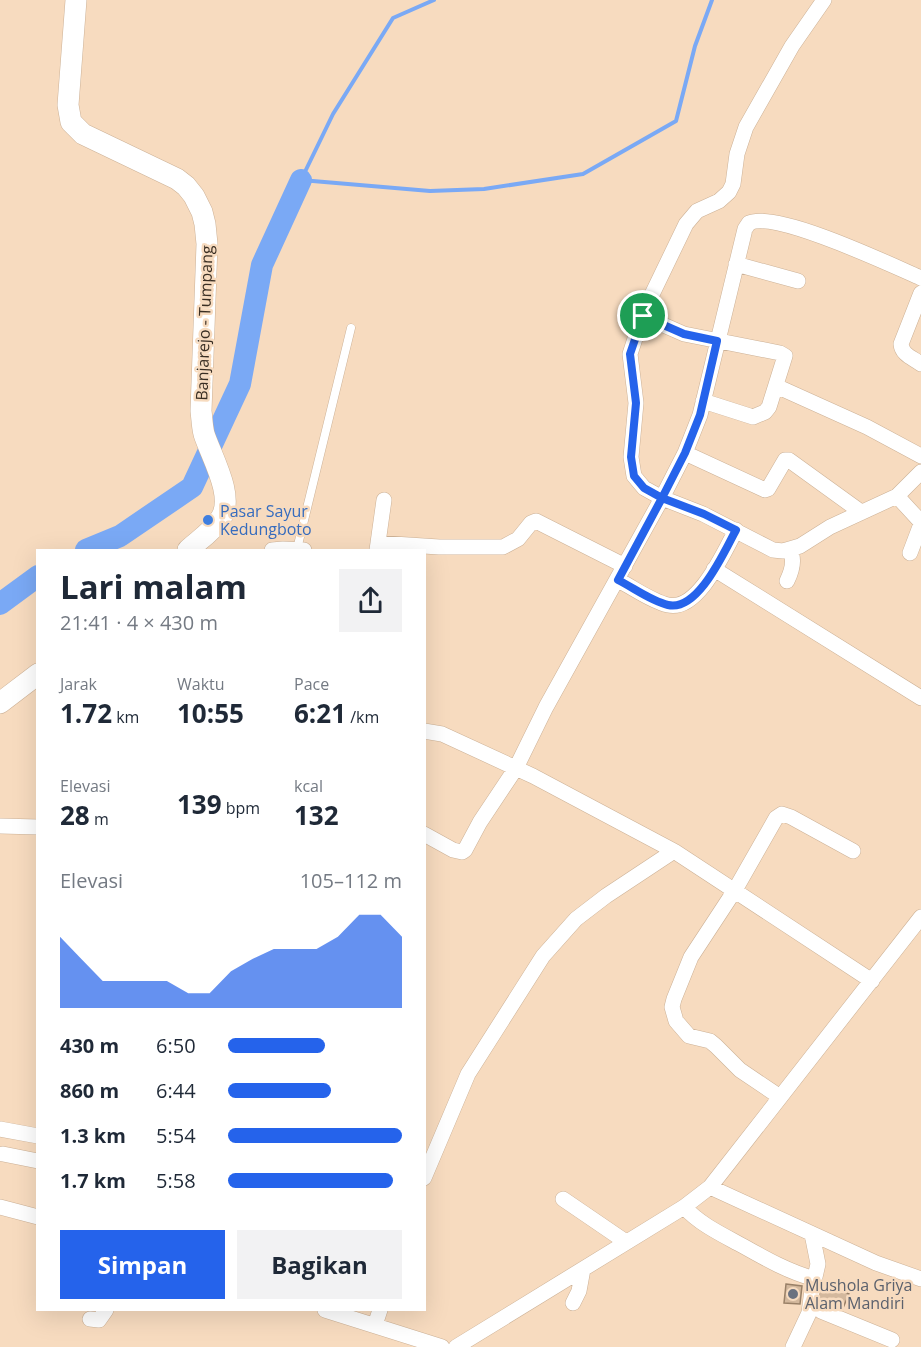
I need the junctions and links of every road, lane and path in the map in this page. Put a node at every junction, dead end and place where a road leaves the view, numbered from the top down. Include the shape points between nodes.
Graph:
1 (76, 0) edge
2 (824, 0) edge
3 (736, 264) junction
4 (921, 278) edge
5 (798, 280) dead end
6 (921, 293) edge
7 (643, 316) junction
8 (351, 328) dead end
9 (717, 341) junction
10 (921, 364) edge
11 (776, 386) junction
12 (703, 401) junction
13 (685, 453) junction
14 (921, 456) edge
15 (921, 472) edge
16 (897, 496) junction
17 (662, 498) junction
18 (384, 500) dead end
19 (861, 512) junction
20 (736, 530) junction
21 (378, 547) edge
22 (189, 549) edge
23 (301, 549) edge
24 (790, 550) junction
25 (910, 554) dead end
26 (625, 566) junction
27 (714, 569) junction
28 (618, 580) junction
29 (787, 580) dead end
30 (36, 676) edge
31 (921, 698) edge
32 (0, 703) edge
33 (426, 731) edge
34 (516, 768) junction
35 (0, 826) edge
36 (36, 827) edge
37 (426, 835) edge
38 (674, 851) junction
39 (853, 851) dead end
40 (735, 890) junction
41 (921, 917) edge
42 (916, 933) edge
43 (872, 981) junction
44 (780, 1097) junction
45 (0, 1129) edge
46 (36, 1136) edge
47 (3, 1154) dead end
48 (36, 1161) edge
49 (426, 1173) edge
50 (710, 1187) junction
51 (563, 1199) dead end
52 (0, 1207) edge
53 (684, 1207) junction
54 (36, 1216) edge
55 (812, 1234) junction
56 (626, 1242) junction
57 (583, 1269) junction
58 (815, 1280) junction
59 (921, 1280) edge
60 (573, 1303) dead end
61 (812, 1303) junction
62 (105, 1311) edge
63 (328, 1311) edge
64 (380, 1311) edge
65 (90, 1319) dead end
66 (375, 1325) junction
67 (892, 1340) dead end
68 (442, 1347) edge
69 (456, 1347) edge
70 (794, 1347) edge

1 - 22 main road, Banjarejo - Tumpang via 68,105 71,122 83,134 177,179 194,196 204,218 208,266 200,388 203,431 224,487 225,507 216,525
2 - 7 street via 792,46 746,127 729,192 692,215
3 - 4 street via 748,223 760,220 836,242
3 - 5 street
3 - 9 street
6 - 10 street via 901,344 906,355
7 - 9 street via 684,334
7 - 17 street via 630,354 636,403 631,457 634,476 644,488
8 - 23 lane
9 - 11 street via 785,356
9 - 12 street
11 - 12 street via 769,407 758,416
11 - 14 street
12 - 13 street
13 - 17 street
13 - 19 street via 765,490 785,460 789,460
15 - 16 street
16 - 19 street
16 - 25 street via 921,524
17 - 20 street
17 - 26 street
18 - 21 street
19 - 24 street
20 - 24 street via 773,550
20 - 27 street
21 - 26 street via 503,548 536,521
24 - 29 street via 792,566
26 - 28 street
27 - 28 street via 692,599 680,605 661,603
27 - 31 street
28 - 34 street
30 - 32 main road
33 - 34 street via 442,734
34 - 37 street via 463,851 453,850
34 - 38 street
35 - 36 street
38 - 40 street
38 - 49 street via 576,919 543,956 468,1074
39 - 40 street via 782,814
40 - 43 street
40 - 44 street via 691,957 674,999 673,1012 689,1036 710,1041 740,1070
41 - 42 street
42 - 43 street
43 - 44 street
44 - 50 street
45 - 46 street
47 - 48 street
50 - 53 street
50 - 55 street
51 - 56 street
52 - 54 street
53 - 56 street
53 - 58 street via 717,1233 780,1267
55 - 58 street via 818,1260
55 - 59 street
56 - 57 street
57 - 60 street
57 - 69 street
58 - 61 street
61 - 67 street via 821,1311
61 - 70 street
62 - 65 street via 99,1320
63 - 66 street
64 - 66 street
66 - 68 street

